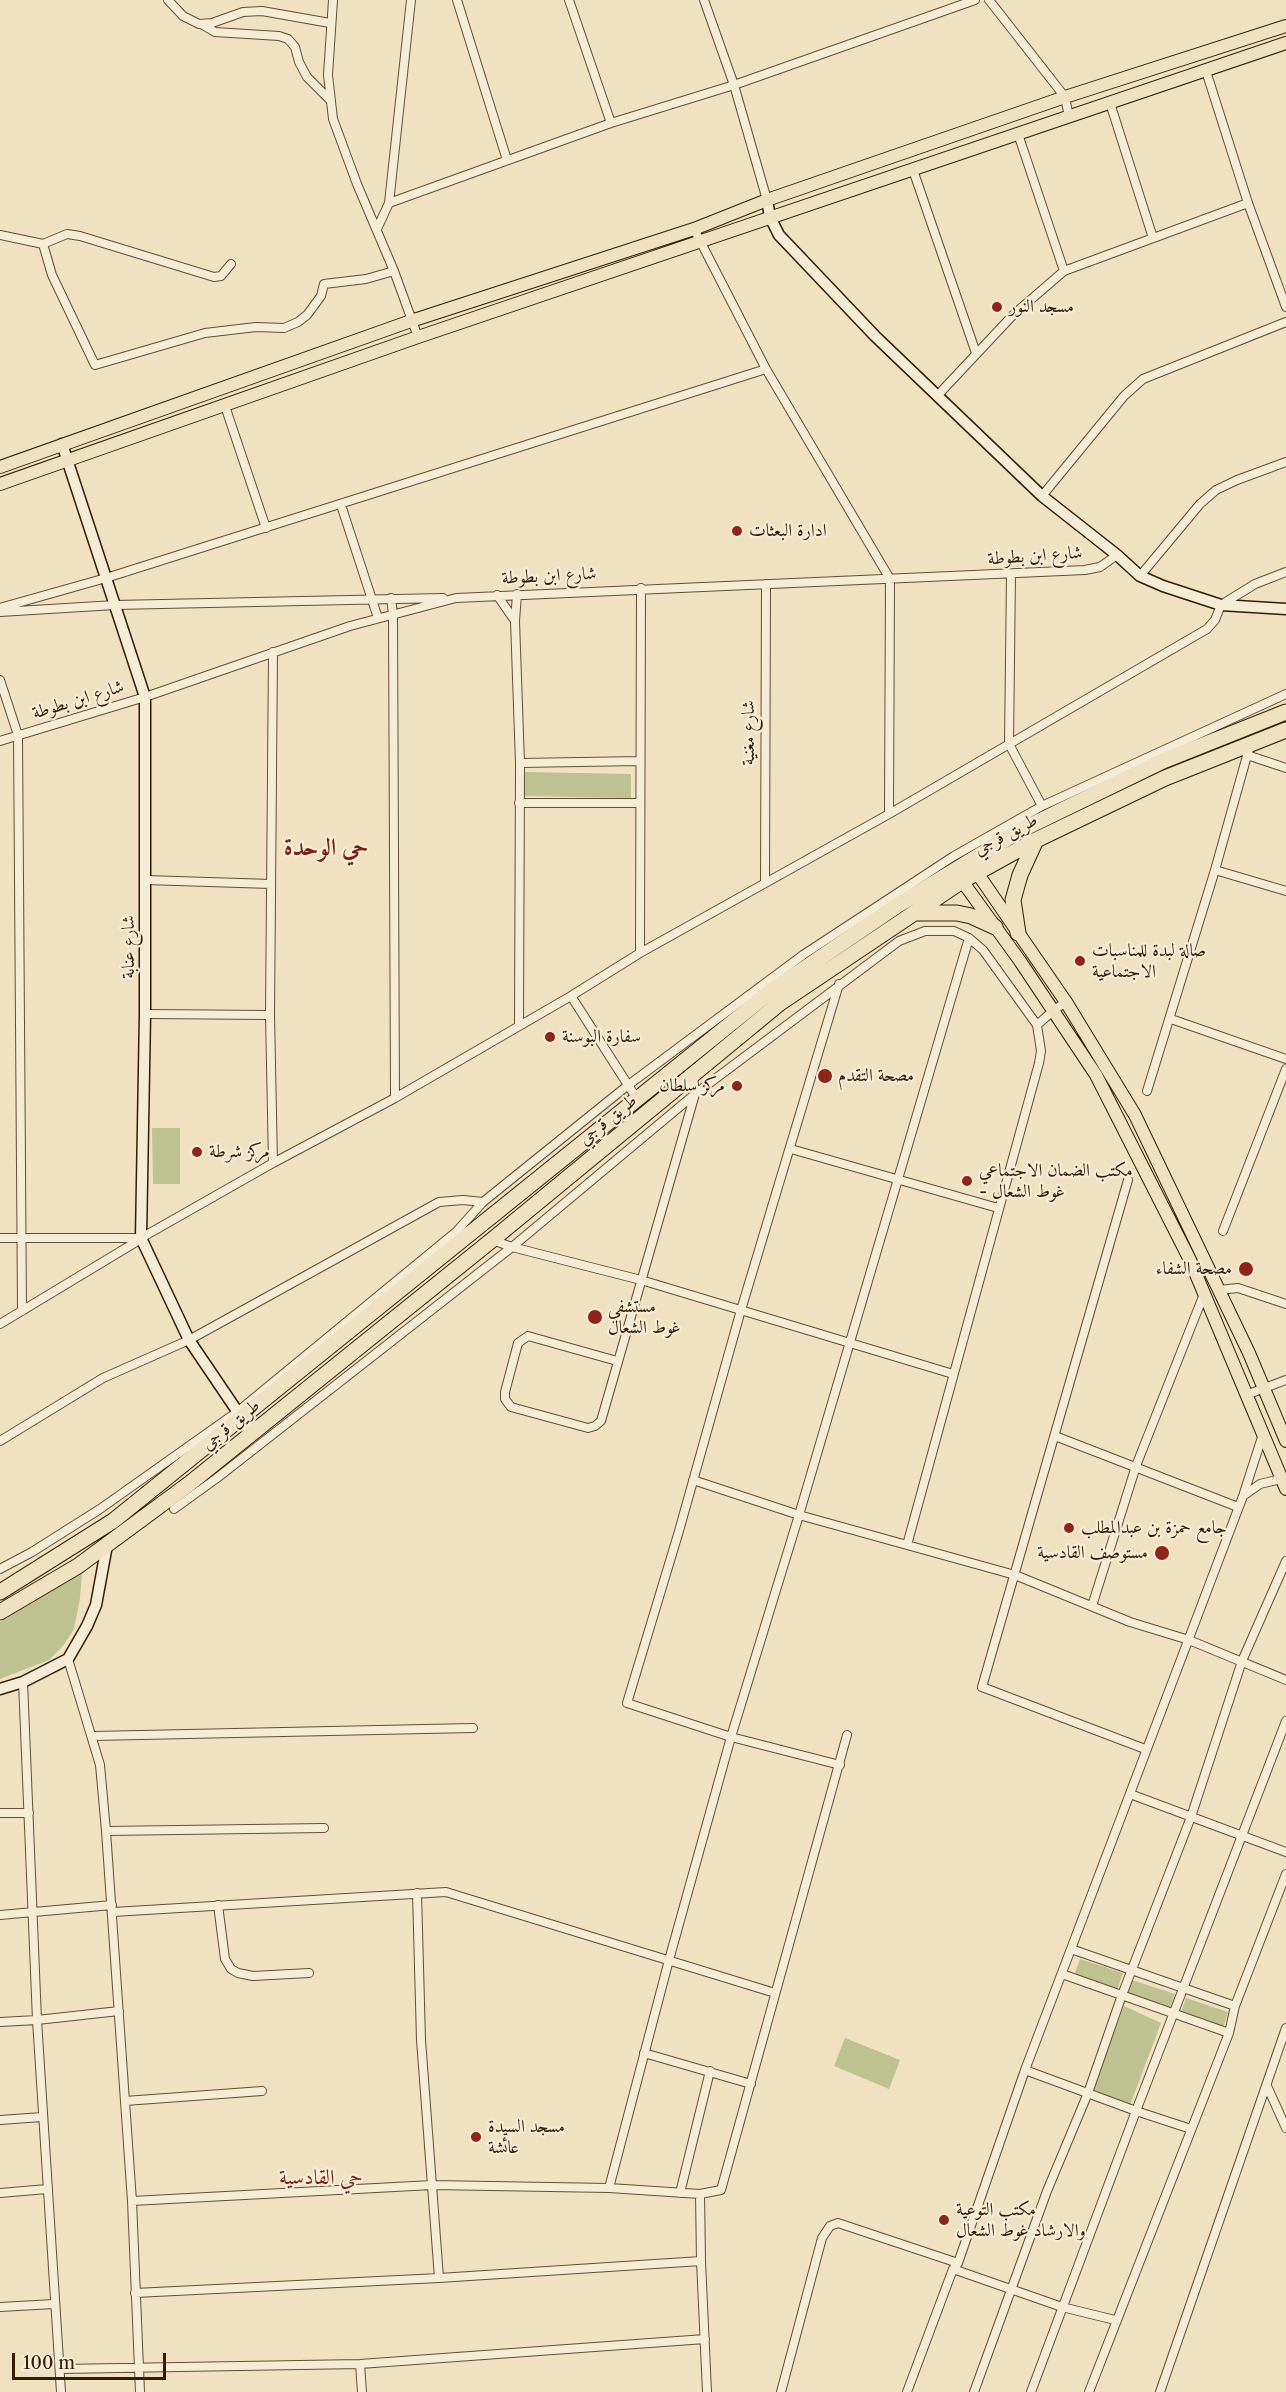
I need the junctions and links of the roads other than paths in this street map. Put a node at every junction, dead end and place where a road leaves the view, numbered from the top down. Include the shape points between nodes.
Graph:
1 (168, 0) edge
2 (333, 0) edge
3 (411, 0) edge
4 (457, 0) edge
5 (569, 0) edge
6 (704, 0) edge
7 (975, 0) edge
8 (989, 0) edge
9 (330, 23) junction
10 (203, 24) junction
11 (1286, 26) edge
12 (1286, 43) edge
13 (1206, 71) junction
14 (734, 85) junction
15 (1065, 97) junction
16 (330, 100) junction
17 (1110, 103) junction
18 (1069, 117) junction
19 (611, 123) junction
20 (1018, 134) junction
21 (507, 160) junction
22 (913, 170) junction
23 (767, 200) junction
24 (389, 203) junction
25 (1248, 203) junction
26 (770, 217) junction
27 (694, 229) junction
28 (377, 230) junction
29 (0, 235) edge
30 (1153, 238) junction
31 (700, 241) junction
32 (43, 244) junction
33 (231, 264) dead end
34 (394, 271) junction
35 (1064, 271) junction
36 (1286, 307) edge
37 (411, 321) junction
38 (1286, 322) edge
39 (418, 337) junction
40 (976, 353) junction
41 (766, 369) junction
42 (937, 396) junction
43 (225, 406) junction
44 (62, 444) junction
45 (67, 460) junction
46 (1286, 462) edge
47 (0, 467) edge
48 (0, 484) edge
49 (1042, 496) junction
50 (341, 505) junction
51 (266, 528) junction
52 (1117, 555) junction
53 (1286, 572) edge
54 (1011, 575) junction
55 (1140, 576) junction
56 (106, 578) junction
57 (890, 579) junction
58 (766, 584) junction
59 (641, 588) junction
60 (517, 594) junction
61 (497, 595) junction
62 (372, 598) junction
63 (391, 598) junction
64 (456, 598) junction
65 (115, 605) junction
66 (1221, 605) junction
67 (0, 608) edge
68 (1286, 609) edge
69 (0, 612) edge
70 (393, 614) junction
71 (378, 618) junction
72 (515, 621) junction
73 (273, 652) junction
74 (0, 680) edge
75 (1286, 693) edge
76 (145, 697) junction
77 (1286, 712) edge
78 (1286, 730) edge
79 (18, 735) junction
80 (0, 741) edge
81 (1009, 744) junction
82 (1249, 750) junction
83 (640, 761) junction
84 (520, 763) junction
85 (1286, 768) edge
86 (519, 803) junction
87 (639, 804) junction
88 (1042, 806) junction
89 (889, 814) junction
90 (1036, 840) junction
91 (973, 867) junction
92 (1215, 870) junction
93 (958, 875) junction
94 (146, 880) junction
95 (765, 882) junction
96 (271, 884) junction
97 (1286, 891) edge
98 (914, 913) junction
99 (996, 927) junction
100 (1018, 933) junction
101 (969, 938) junction
102 (640, 952) junction
103 (840, 984) junction
104 (571, 996) junction
105 (775, 998) junction
106 (1066, 1002) junction
107 (1054, 1010) junction
108 (145, 1014) junction
109 (270, 1015) junction
110 (1171, 1018) junction
111 (1037, 1024) junction
112 (519, 1025) junction
113 (1286, 1059) edge
114 (1286, 1069) edge
115 (693, 1076) junction
116 (627, 1086) junction
117 (1147, 1091) dead end
118 (695, 1094) junction
119 (395, 1098) junction
120 (637, 1099) junction
121 (791, 1149) junction
122 (273, 1163) junction
123 (899, 1179) junction
124 (1128, 1180) dead end
125 (483, 1202) junction
126 (998, 1208) junction
127 (1223, 1231) dead end
128 (0, 1238) edge
129 (21, 1238) junction
130 (141, 1239) junction
131 (492, 1240) junction
132 (512, 1247) junction
133 (642, 1280) junction
134 (1219, 1290) junction
135 (1204, 1294) junction
136 (1286, 1304) edge
137 (741, 1310) junction
138 (22, 1311) junction
139 (0, 1324) edge
140 (189, 1340) junction
141 (849, 1341) junction
142 (617, 1361) junction
143 (952, 1374) junction
144 (1286, 1380) edge
145 (1265, 1388) junction
146 (1246, 1395) junction
147 (240, 1415) junction
148 (252, 1433) junction
149 (1263, 1434) junction
150 (1055, 1436) junction
151 (0, 1440) edge
152 (1286, 1441) edge
153 (1136, 1466) junction
154 (693, 1480) junction
155 (1284, 1482) edge
156 (1243, 1496) junction
157 (1238, 1508) junction
158 (174, 1509) dead end
159 (799, 1515) junction
160 (107, 1545) junction
161 (907, 1545) junction
162 (1286, 1561) edge
163 (0, 1569) edge
164 (1015, 1575) junction
165 (0, 1592) edge
166 (1092, 1606) junction
167 (0, 1612) edge
168 (1189, 1640) junction
169 (68, 1659) junction
170 (1242, 1661) junction
171 (1286, 1680) edge
172 (23, 1682) junction
173 (0, 1689) edge
174 (1286, 1721) edge
175 (473, 1728) dead end
176 (847, 1735) dead end
177 (93, 1736) junction
178 (731, 1737) junction
179 (1145, 1749) junction
180 (840, 1765) junction
181 (1130, 1794) junction
182 (0, 1813) edge
183 (29, 1813) junction
184 (1191, 1817) junction
185 (324, 1828) dead end
186 (106, 1831) junction
187 (1242, 1836) junction
188 (1286, 1852) edge
189 (1286, 1874) edge
190 (417, 1893) junction
191 (218, 1905) junction
192 (113, 1908) junction
193 (34, 1913) junction
194 (0, 1915) edge
195 (1071, 1949) junction
196 (669, 1960) junction
197 (1132, 1970) junction
198 (309, 1973) dead end
199 (1062, 1974) junction
200 (1184, 1988) junction
201 (775, 1993) junction
202 (1122, 1995) junction
203 (1235, 2006) junction
204 (119, 2011) junction
205 (1174, 2014) junction
206 (37, 2020) junction
207 (0, 2022) edge
208 (1286, 2028) edge
209 (1229, 2033) junction
210 (644, 2053) junction
211 (1025, 2070) junction
212 (710, 2072) junction
213 (751, 2084) junction
214 (1267, 2086) junction
215 (262, 2091) dead end
216 (1088, 2093) junction
217 (125, 2101) junction
218 (1136, 2111) junction
219 (42, 2117) junction
220 (0, 2120) edge
221 (1286, 2128) edge
222 (1191, 2129) junction
223 (432, 2185) junction
224 (609, 2188) junction
225 (47, 2190) junction
226 (0, 2193) edge
227 (680, 2193) junction
228 (700, 2194) junction
229 (132, 2201) junction
230 (701, 2260) junction
231 (956, 2266) junction
232 (439, 2278) junction
233 (1013, 2289) junction
234 (135, 2293) junction
235 (54, 2304) junction
236 (0, 2307) edge
237 (1062, 2307) junction
238 (1115, 2320) junction
239 (705, 2339) junction
240 (360, 2364) junction
241 (139, 2367) junction
242 (60, 2369) junction
243 (61, 2392) edge
244 (140, 2392) edge
245 (362, 2392) edge
246 (707, 2392) edge
247 (781, 2392) edge
248 (907, 2392) edge
249 (974, 2392) edge
250 (1031, 2392) edge
251 (1089, 2392) edge
252 (1160, 2392) edge

1 - 10 street via 183,16
2 - 9 street
3 - 24 street
4 - 21 street
5 - 19 street
6 - 14 street
7 - 14 street
8 - 15 street
9 - 10 street via 262,11
9 - 16 street
10 - 16 street via 215,33 288,39 307,76
11 - 15 main road
12 - 13 main road
13 - 17 main road
13 - 25 street
14 - 19 street
14 - 23 street
15 - 18 street
15 - 23 main road
16 - 28 street via 333,119
17 - 18 main road
17 - 30 street
18 - 20 main road
19 - 21 street
20 - 22 main road
20 - 35 street
21 - 24 street
22 - 26 main road
22 - 40 street
23 - 26 street
23 - 27 main road
24 - 28 street
25 - 30 street
25 - 36 street
26 - 31 main road
26 - 42 street via 779,235
27 - 31 street
27 - 37 main road
28 - 34 street
29 - 32 street
30 - 35 street
31 - 39 main road
31 - 41 street
32 - 33 street via 67,234 80,236 214,277 221,276
32 - 34 street via 52,275 95,365 205,333 284,328 307,315 321,296 324,284
34 - 37 street
35 - 40 street
37 - 39 street
37 - 44 main road
38 - 49 street via 1143,379 1124,396
39 - 43 main road
40 - 42 street
41 - 50 street
41 - 57 street
42 - 49 street
43 - 45 main road
43 - 51 street
44 - 45 street, شارع عنابة
44 - 47 main road
45 - 48 main road
45 - 56 street, شارع عنابة
46 - 55 street via 1216,490
49 - 52 street
50 - 51 street
50 - 62 street
51 - 56 street
52 - 54 street, شارع ابن بطوطة via 1100,567
52 - 55 street
53 - 66 street via 1246,588
54 - 57 street, شارع ابن بطوطة
54 - 81 street
55 - 66 street
56 - 65 street, شارع عنابة
56 - 67 street
57 - 58 street, شارع ابن بطوطة
57 - 89 street
58 - 59 street, شارع ابن بطوطة
58 - 95 street, شارع مغنية
59 - 60 street, شارع ابن بطوطة
59 - 83 street
60 - 61 street, شارع ابن بطوطة
60 - 72 street
61 - 64 street, شارع ابن بطوطة
61 - 72 street
62 - 63 street
62 - 65 street
62 - 71 street
63 - 64 street
63 - 70 street
64 - 70 street, شارع ابن بطوطة
65 - 69 street
65 - 76 street, شارع عنابة
66 - 68 street
66 - 81 street via 1207,629
70 - 71 street, شارع ابن بطوطة
70 - 119 street
71 - 73 street, شارع ابن بطوطة
72 - 84 street
73 - 76 street, شارع ابن بطوطة
73 - 96 street
74 - 79 street
75 - 88 street
76 - 79 street, شارع ابن بطوطة
76 - 94 street, شارع عنابة
77 - 91 highway, طريق قرجي via 1163,761 1021,830
78 - 82 highway, طريق قرجي
79 - 80 street, شارع ابن بطوطة
79 - 129 street
81 - 88 street
81 - 89 street
82 - 85 street
82 - 90 highway, طريق قرجي via 1165,778
82 - 92 street
83 - 84 street
83 - 87 street
84 - 86 street
86 - 87 street
86 - 112 street
87 - 102 street
88 - 116 street via 954,856 803,955
89 - 95 street
90 - 91 highway, طريق قرجي
90 - 100 highway via 1013,900
91 - 93 highway, طريق قرجي
91 - 100 main road
92 - 97 street
92 - 110 street
93 - 98 highway, طريق قرجي
93 - 99 main road
93 - 105 highway, طريق قرجي via 898,905
94 - 96 street
94 - 108 street, شارع عنابة
95 - 102 street
96 - 109 street
98 - 99 highway via 957,913
98 - 105 highway, طريق قرجي
99 - 107 main road
100 - 106 main road
101 - 103 street via 954,931 925,931 899,941
101 - 111 street via 983,950
101 - 123 street
102 - 104 street
103 - 118 street
103 - 121 street
104 - 112 street
104 - 116 street
105 - 115 highway, طريق قرجي
105 - 120 highway, طريق قرجي
106 - 107 street
106 - 134 main road via 1135,1115
107 - 111 street
107 - 135 main road via 1096,1075
108 - 109 street
108 - 130 street, شارع عنابة
109 - 122 street
110 - 113 street
110 - 117 street
111 - 126 street via 1039,1063
112 - 119 street
114 - 127 street
115 - 118 street
115 - 131 highway, طريق قرجي
116 - 120 street
116 - 125 street
118 - 132 street
118 - 133 street
119 - 122 street
120 - 147 highway, طريق قرجي
121 - 123 street
121 - 137 street
122 - 130 street
123 - 126 street
123 - 141 street
124 - 150 street
125 - 140 street via 438,1202
125 - 147 street via 457,1231
126 - 143 street
128 - 129 street
129 - 130 street
129 - 138 street
130 - 138 street
130 - 140 street, شارع عنابة
131 - 132 street
131 - 148 highway, طريق قرجي
132 - 133 street
132 - 158 street
133 - 137 street
133 - 142 street
134 - 136 street via 1238,1288
134 - 145 main road
135 - 146 main road
135 - 153 street
137 - 141 street
137 - 154 street
138 - 139 street
140 - 147 street, شارع عنابة
140 - 151 street via 103,1378
141 - 143 street
141 - 159 street
142 - 142 street via 528,1336 518,1343 505,1399 511,1407 588,1428 596,1426 601,1421
143 - 161 street
144 - 145 street
145 - 146 street
145 - 152 main road
146 - 149 main road
147 - 148 street, شارع عنابة
147 - 163 street via 100,1509
147 - 165 highway, طريق قرجي via 113,1521
148 - 160 highway, طريق قرجي
149 - 155 main road
149 - 156 street
150 - 153 street
150 - 164 street
153 - 157 street
153 - 166 street
154 - 159 street
154 - 178 street via 627,1703
155 - 156 street via 1260,1484
156 - 157 street
157 - 168 street
159 - 161 street
159 - 178 street
160 - 167 highway, طريق قرجي
160 - 169 street via 96,1605
161 - 164 street
162 - 170 street
164 - 166 street
164 - 179 street via 982,1687
166 - 168 street
168 - 170 street
168 - 179 street
169 - 172 street
169 - 177 street
170 - 171 street
170 - 184 street
172 - 173 street
172 - 183 street
174 - 187 street
175 - 177 street
176 - 180 street
177 - 186 street via 100,1765
178 - 180 street
178 - 196 street
179 - 181 street
180 - 201 street
181 - 184 street
181 - 195 street
182 - 183 street
183 - 193 street
184 - 187 street
184 - 197 street
185 - 186 street
186 - 192 street
187 - 188 street
187 - 200 street
189 - 203 street
190 - 191 street
190 - 196 street via 446,1892
190 - 223 street via 421,2040
191 - 192 street
191 - 198 street via 225,1959 231,1969 253,1976
192 - 193 street
192 - 204 street
193 - 194 street
193 - 206 street
195 - 197 street
195 - 199 street
196 - 201 street
196 - 210 street
197 - 200 street
197 - 202 street
199 - 202 street
199 - 211 street
200 - 203 street
200 - 205 street
201 - 213 street
202 - 205 street
202 - 216 street
203 - 209 street
204 - 206 street
204 - 217 street
205 - 209 street
205 - 218 street
206 - 207 street
206 - 219 street
208 - 214 street
209 - 222 street
210 - 212 street
210 - 224 street
211 - 216 street
211 - 231 street
212 - 213 street
212 - 227 street
213 - 228 street via 724,2186 719,2192
214 - 221 street
214 - 252 street
215 - 217 street
216 - 218 street
216 - 233 street via 1047,2191
217 - 229 street
218 - 222 street
218 - 237 street
219 - 220 street
219 - 225 street
222 - 238 street
223 - 224 street
223 - 229 street
223 - 232 street
224 - 227 street
225 - 226 street
225 - 235 street
227 - 228 street
228 - 230 street
229 - 234 street
230 - 232 street
230 - 239 street
231 - 233 street
231 - 247 street via 838,2223 830,2226 822,2238
231 - 248 street
232 - 234 street
233 - 237 street
233 - 249 street
234 - 241 street
235 - 236 street
235 - 242 street
237 - 238 street
237 - 250 street
238 - 251 street
239 - 240 street
239 - 246 street
240 - 241 street
240 - 245 street
241 - 242 street
241 - 244 street
242 - 243 street

